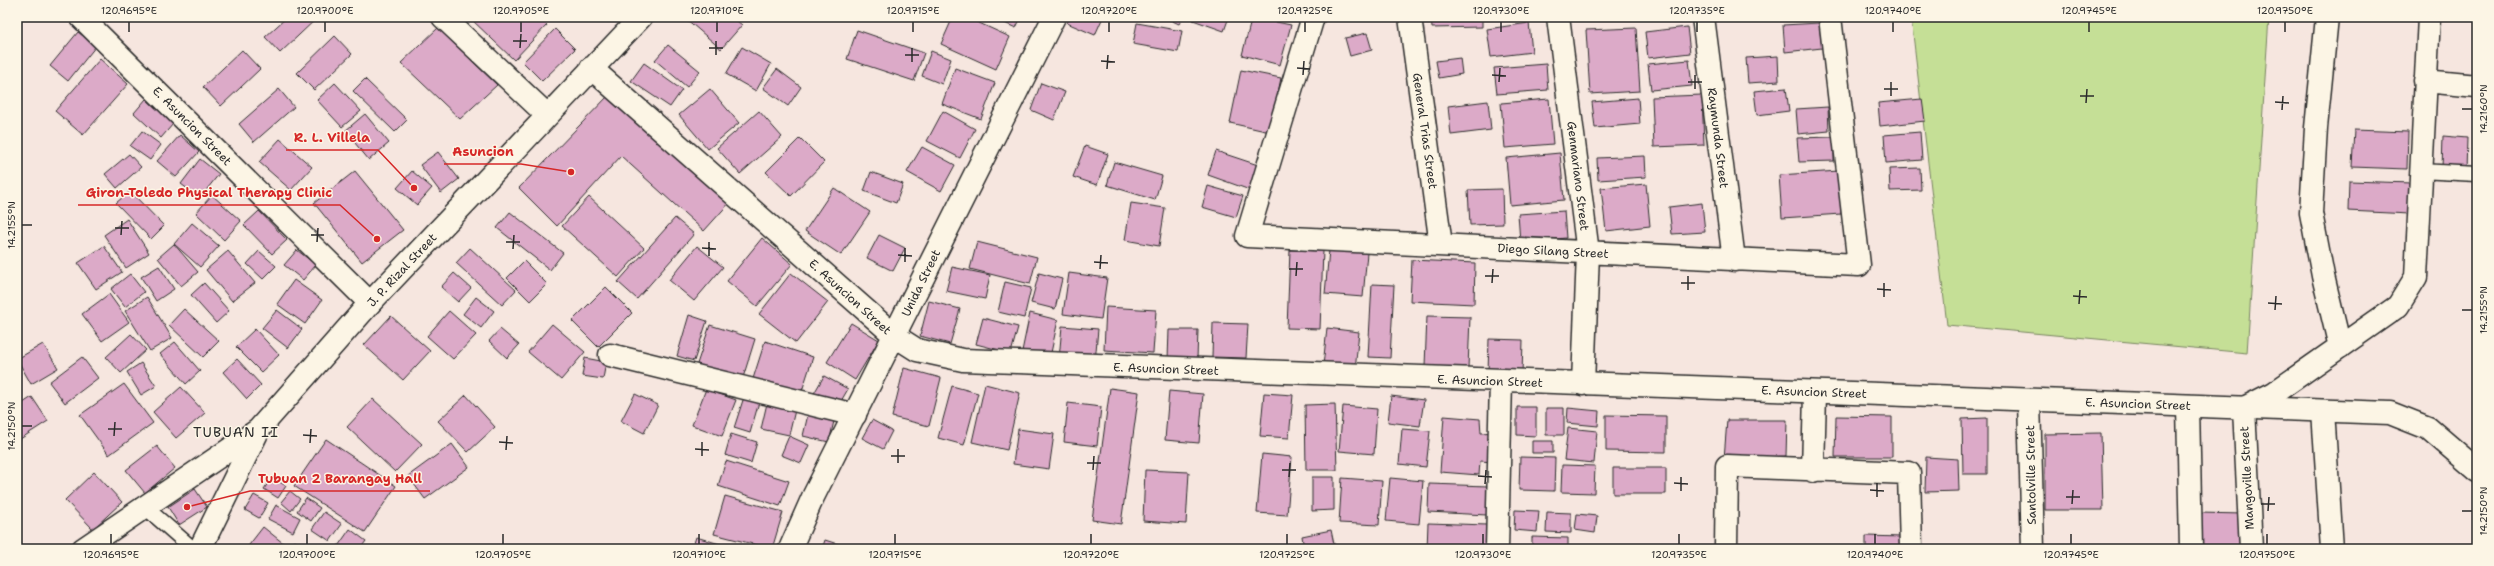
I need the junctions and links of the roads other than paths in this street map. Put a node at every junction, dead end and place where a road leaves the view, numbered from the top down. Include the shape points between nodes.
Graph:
1 (81, 17) edge
2 (443, 17) edge
3 (641, 17) edge
4 (1054, 17) edge
5 (1313, 17) edge
6 (1410, 17) edge
7 (1558, 17) edge
8 (1703, 17) edge
9 (1830, 17) edge
10 (2327, 17) edge
11 (2429, 17) edge
12 (591, 68) junction
13 (2425, 81) junction
14 (2477, 86) edge
15 (547, 115) junction
16 (2420, 171) junction
17 (2477, 174) edge
18 (1441, 245) junction
19 (1588, 253) junction
20 (1734, 260) junction
21 (370, 303) junction
22 (895, 336) junction
23 (2340, 347) junction
24 (610, 355) dead end
25 (1501, 381) junction
26 (1583, 384) junction
27 (1815, 393) junction
28 (2029, 400) junction
29 (2188, 406) junction
30 (2244, 408) junction
31 (2324, 411) junction
32 (855, 415) junction
33 (259, 430) junction
34 (2477, 470) edge
35 (1813, 471) junction
36 (144, 506) junction
37 (84, 549) edge
38 (193, 549) edge
39 (200, 549) edge
40 (790, 549) edge
41 (1497, 549) edge
42 (1726, 549) edge
43 (1910, 549) edge
44 (2033, 549) edge
45 (2191, 549) edge
46 (2251, 549) edge
47 (2332, 549) edge

1 - 21 street, E. Asuncion Street
2 - 15 street
3 - 12 street, J. P. Rizal Street
4 - 22 street, Unida Street
5 - 18 street, Diego Silang Street via 1247,236
6 - 18 street, General Trias Street
7 - 19 street, Genmariano Street
8 - 20 street, Raymunda Street
9 - 20 street, Diego Silang Street via 1859,266
10 - 23 street via 2311,213
11 - 13 street
12 - 15 street, J. P. Rizal Street
12 - 22 street, E. Asuncion Street
13 - 14 street
13 - 16 street
15 - 21 street, J. P. Rizal Street
16 - 17 lane
16 - 23 street via 2416,277 2398,306
18 - 19 street, Diego Silang Street
19 - 20 street, Diego Silang Street
19 - 26 street, Genmariano Street
21 - 33 street, J. P. Rizal Street
22 - 25 street, E. Asuncion Street via 916,350 963,360
22 - 32 street, Unida Street
23 - 30 street via 2274,393
24 - 32 street
25 - 26 street, E. Asuncion Street
25 - 41 street
26 - 27 street, E. Asuncion Street
27 - 28 street, E. Asuncion Street
27 - 35 street
28 - 29 street, E. Asuncion Street
28 - 44 street, Santolville Street
29 - 30 street, E. Asuncion Street
29 - 45 street
30 - 31 street, E. Asuncion Street
30 - 46 street, Mangoville Street
31 - 34 street, E. Asuncion Street via 2390,413 2428,428
31 - 47 street
32 - 40 street, Unida Street
33 - 36 street
33 - 39 street, J. P. Rizal Street
35 - 42 street via 1727,466
35 - 43 street via 1909,473
36 - 37 street
36 - 38 lane

